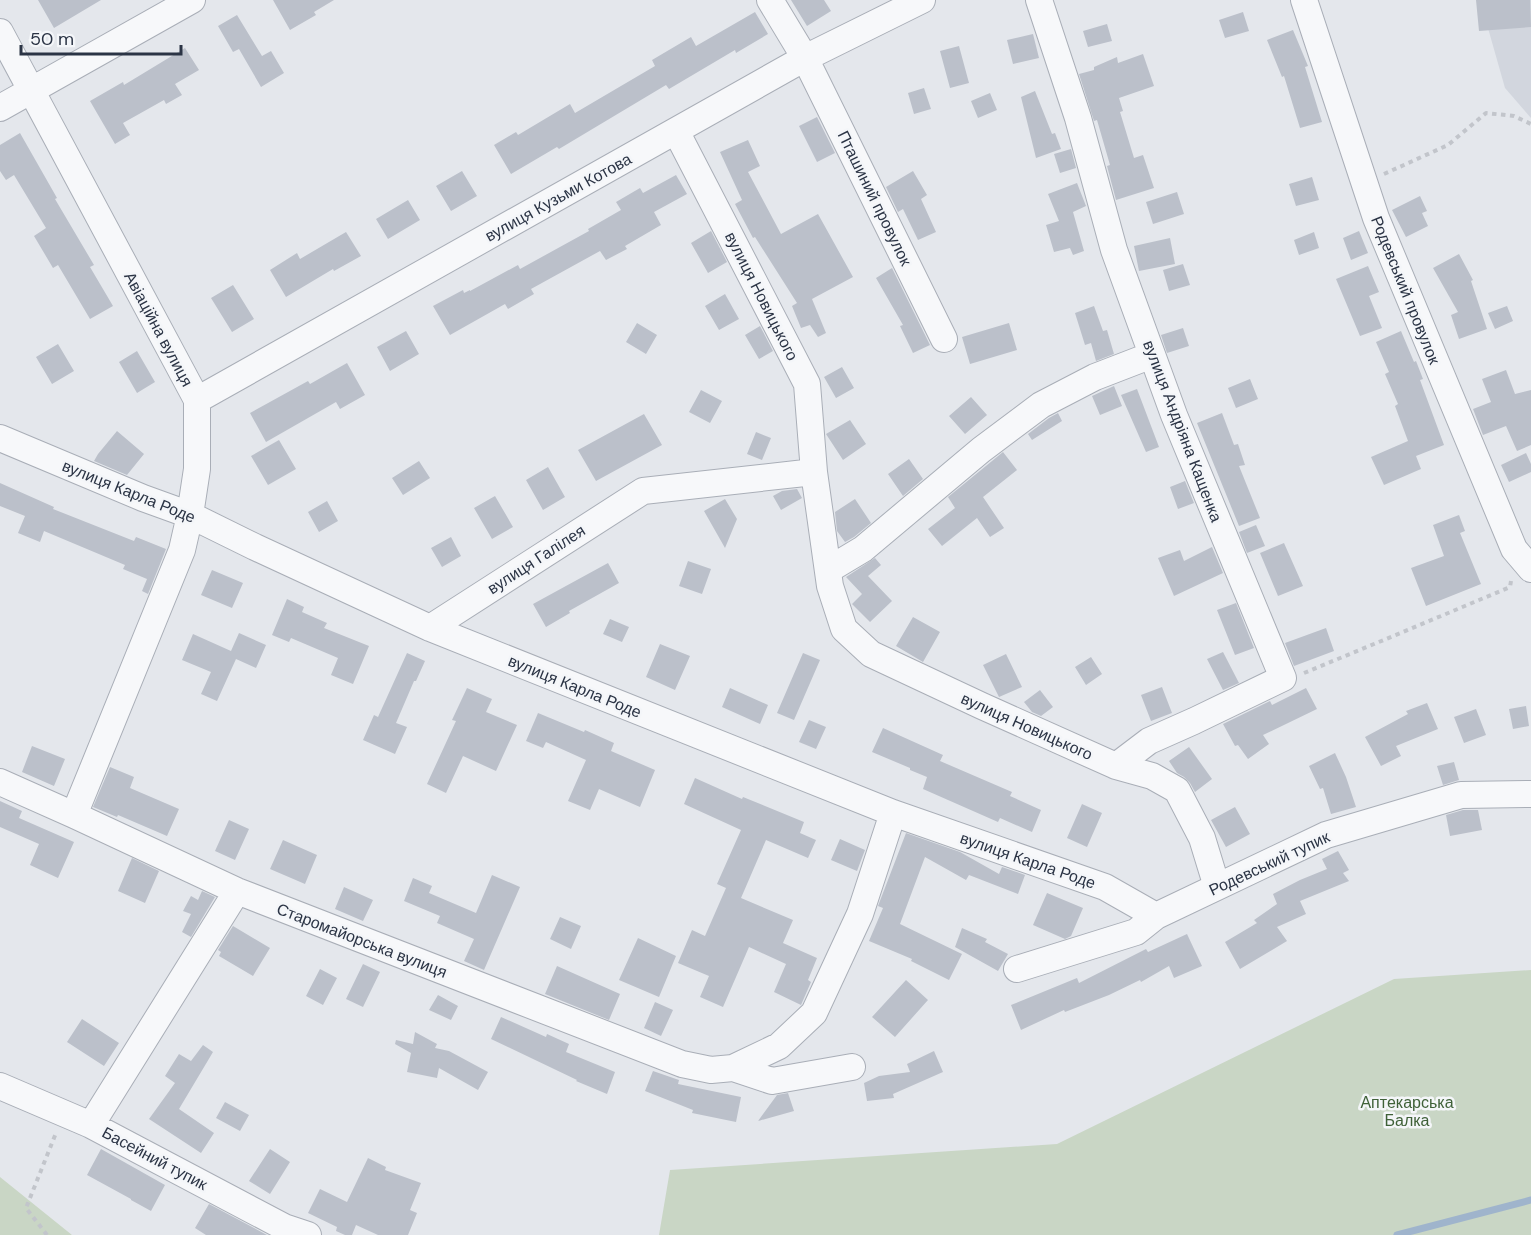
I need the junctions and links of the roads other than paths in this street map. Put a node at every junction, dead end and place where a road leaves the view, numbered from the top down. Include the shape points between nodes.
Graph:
1 (192, 0) edge
2 (770, 0) edge
3 (922, 0) edge
4 (1039, 0) edge
5 (1304, 0) edge
6 (0, 32) edge
7 (805, 58) junction
8 (32, 90) junction
9 (0, 108) edge
10 (676, 130) junction
11 (944, 339) dead end
12 (1152, 355) junction
13 (197, 400) junction
14 (0, 438) edge
15 (814, 472) junction
16 (190, 515) junction
17 (1531, 569) edge
18 (828, 570) junction
19 (430, 628) junction
20 (1116, 766) junction
21 (0, 782) edge
22 (1531, 794) edge
23 (893, 813) junction
24 (74, 815) junction
25 (1217, 887) junction
26 (237, 891) junction
27 (1156, 916) junction
28 (1017, 969) dead end
29 (852, 1067) dead end
30 (733, 1068) junction
31 (0, 1086) edge
32 (91, 1125) junction
33 (308, 1235) edge

1 - 8 street
2 - 7 street, Пташиний провулок
3 - 7 street, вулиця Кузьми Котова
4 - 12 street, вулиця Андріяна Кащенка via 1078,118 1114,250
5 - 17 street, Родевський провулок via 1376,218 1514,549
6 - 8 street, Авіаційна вулиця
7 - 10 street, вулиця Кузьми Котова
7 - 11 street, Пташиний провулок
8 - 9 street
8 - 13 street, Авіаційна вулиця
10 - 13 street, вулиця Кузьми Котова
10 - 15 street, вулиця Новицького via 807,384
12 - 18 street via 1095,377 1041,405 863,549
12 - 20 street, вулиця Андріяна Кащенка via 1282,678 1149,741
13 - 16 street, Авіаційна вулиця via 197,469
14 - 16 street, вулиця Карла Роде
15 - 18 street, вулиця Новицького
15 - 19 street, вулиця Галілея via 643,491
16 - 19 street, вулиця Карла Роде
16 - 24 street, Авіаційна вулиця via 182,550
18 - 20 street, вулиця Новицького via 844,629 871,654
19 - 23 street, вулиця Карла Роде
20 - 25 street, вулиця Новицького via 1152,776 1177,790 1202,838
21 - 24 street, Старомайорська вулиця
22 - 25 street, Родевський тупик via 1461,795 1382,818 1326,835
23 - 27 street, вулиця Карла Роде via 1104,887
23 - 30 street, Старомайорська вулиця via 860,914 814,1013 779,1046
24 - 26 street, Старомайорська вулиця
25 - 27 street, Родевський тупик
26 - 30 street, Старомайорська вулиця via 682,1064 711,1070
26 - 32 street
27 - 28 street, Родевський тупик via 1136,932
29 - 30 street, Старомайорська вулиця via 772,1081
31 - 32 street, Басейний тупик
32 - 33 street, Басейний тупик via 284,1227

